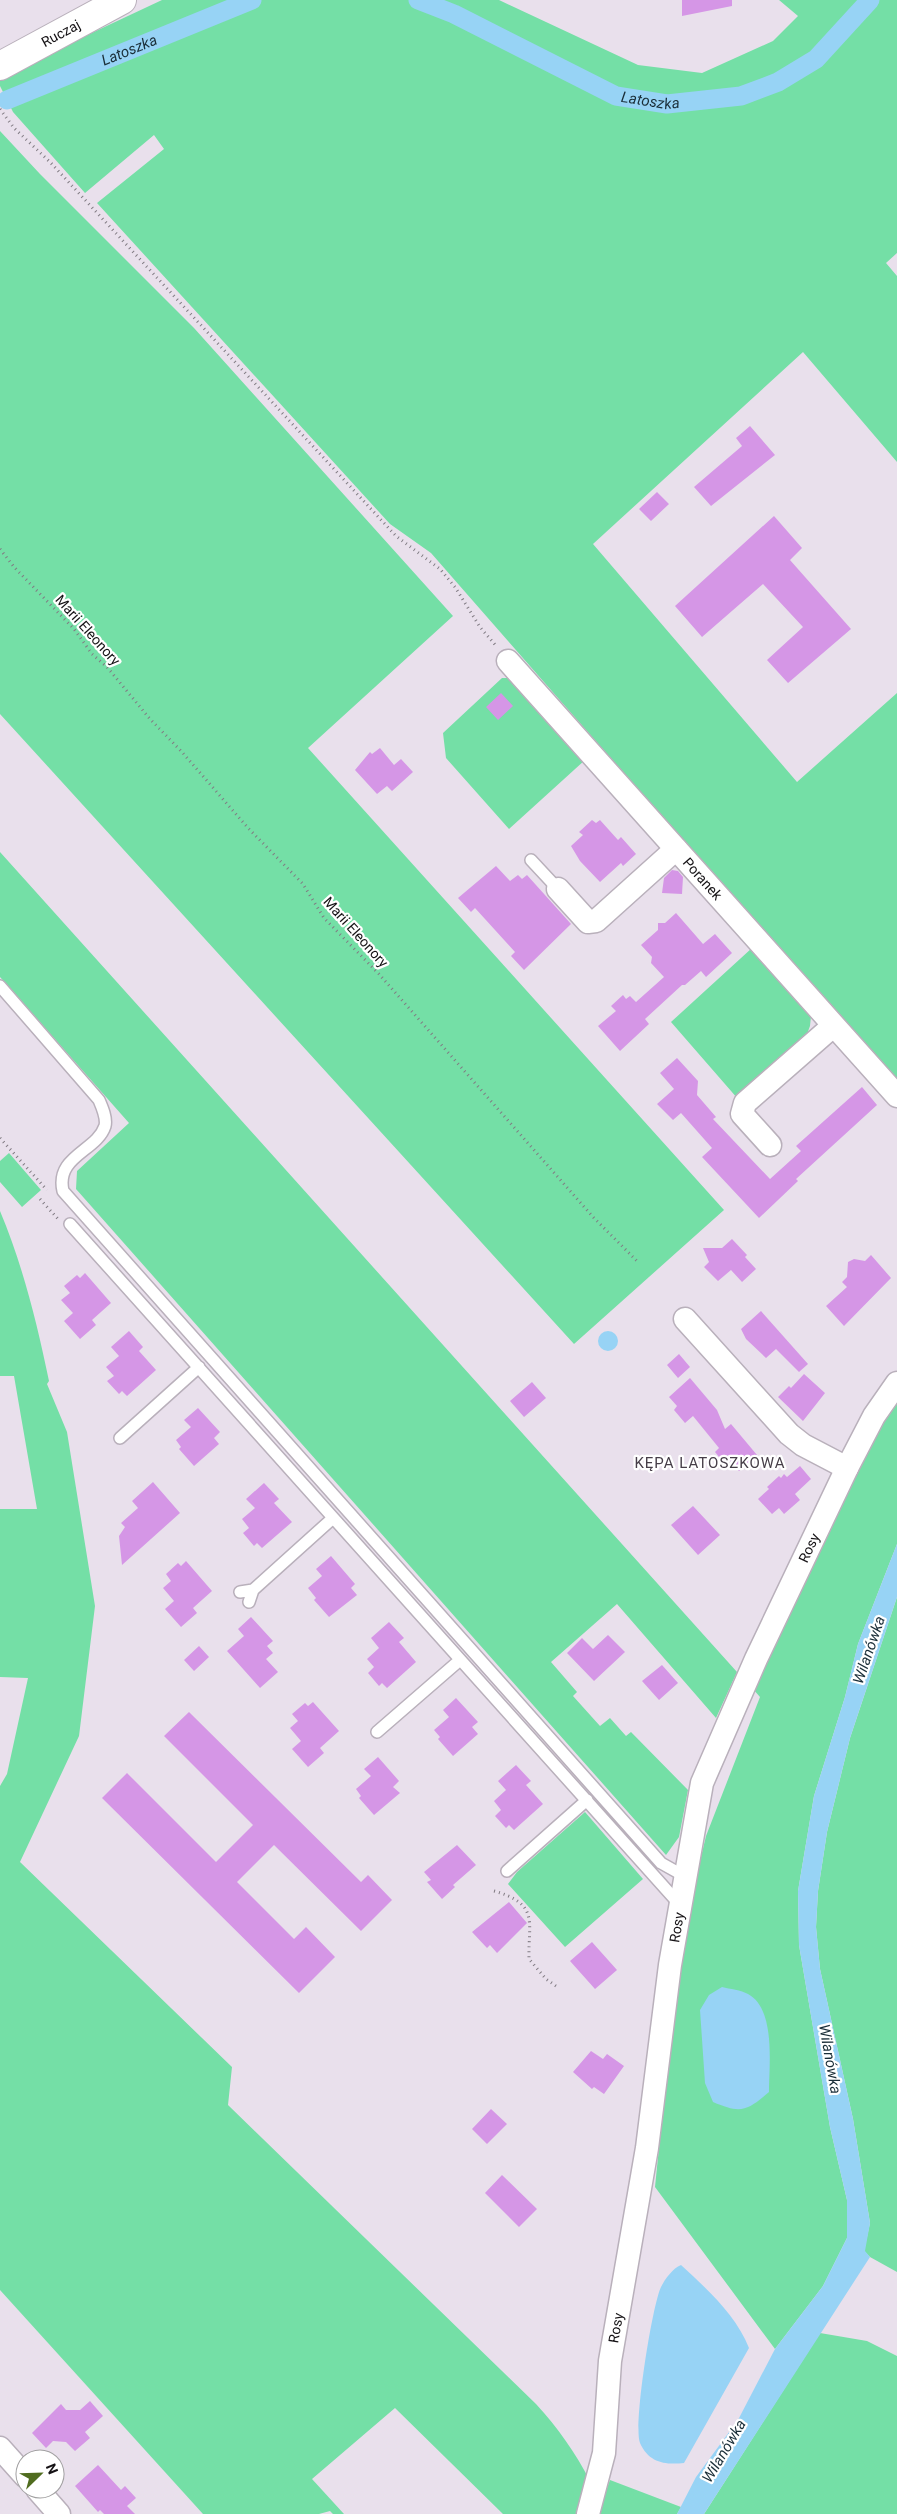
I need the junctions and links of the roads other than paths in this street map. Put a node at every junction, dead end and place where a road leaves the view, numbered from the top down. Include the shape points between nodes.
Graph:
1 (122, 0) edge
2 (0, 66) edge
3 (508, 661) road end
4 (676, 849) junction
5 (531, 860) dead end
6 (558, 889) joint
7 (0, 986) edge
8 (833, 1026) junction
9 (897, 1096) edge
10 (770, 1146) dead end
11 (70, 1224) road end
12 (685, 1319) dead end
13 (199, 1367) junction
14 (897, 1383) edge
15 (120, 1438) dead end
16 (847, 1468) junction
17 (333, 1518) junction
18 (253, 1590) junction
19 (240, 1592) dead end
20 (249, 1602) dead end
21 (460, 1660) junction
22 (377, 1732) dead end
23 (587, 1800) junction
24 (507, 1871) dead end
25 (686, 1877) junction
26 (681, 1906) junction
27 (0, 2448) edge
28 (15, 2465) edge
29 (46, 2499) edge
30 (59, 2514) edge
31 (588, 2514) edge

1 - 2 street, Ruczaj
3 - 4 street, Poranek
4 - 6 street via 596,921 588,922
4 - 8 street, Poranek
5 - 6 lane
7 - 25 lane via 99,1100 104,1111 105,1124 100,1134 64,1170 63,1191 661,1863
8 - 9 street, Poranek
8 - 10 street via 744,1103 742,1114
11 - 13 lane
12 - 16 street via 789,1434 802,1445
13 - 15 lane
13 - 17 lane
14 - 16 street, Rosy via 874,1416
16 - 25 street, Rosy via 756,1659 702,1783
17 - 18 lane
17 - 21 lane
18 - 19 lane
18 - 20 lane
21 - 22 lane
21 - 23 lane
23 - 24 lane
23 - 26 lane
25 - 26 street, Rosy
26 - 31 street, Rosy via 670,1965 647,2148 610,2362 604,2453
27 - 28 street
29 - 30 street

